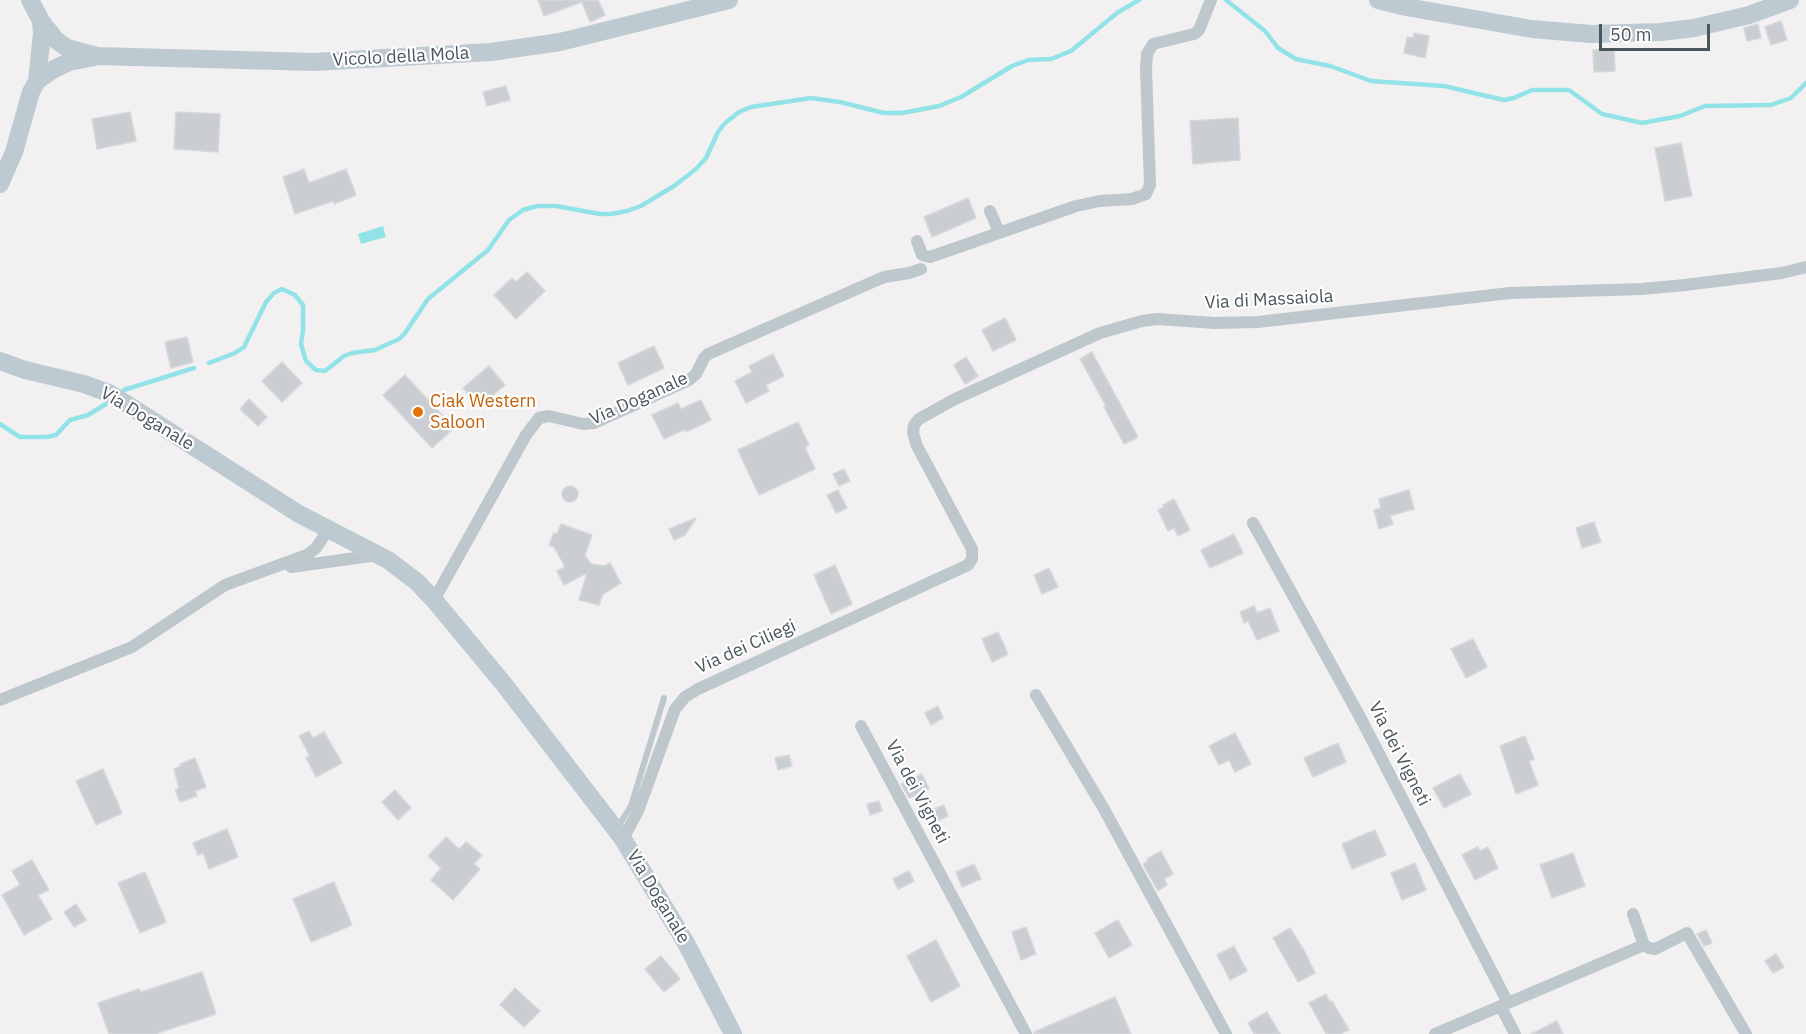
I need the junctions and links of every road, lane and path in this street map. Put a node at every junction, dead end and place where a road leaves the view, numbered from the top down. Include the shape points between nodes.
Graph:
1 (30, 0) edge
2 (729, 0) edge
3 (1211, 0) edge
4 (1378, 0) edge
5 (1790, 0) edge
6 (699, 4) edge
7 (40, 21) junction
8 (97, 56) junction
9 (37, 81) junction
10 (0, 184) edge
11 (990, 211) dead end
12 (999, 232) junction
13 (917, 241) dead end
14 (1806, 267) edge
15 (921, 269) dead end
16 (0, 361) edge
17 (1253, 523) dead end
18 (328, 530) junction
19 (379, 555) junction
20 (966, 567) joint
21 (269, 570) junction
22 (434, 600) junction
23 (1036, 695) dead end
24 (664, 698) dead end
25 (0, 700) edge
26 (861, 726) dead end
27 (619, 835) junction
28 (1633, 914) dead end
29 (1644, 945) junction
30 (1504, 1005) junction
31 (1438, 1033) edge
32 (733, 1034) edge
33 (1026, 1034) edge
34 (1226, 1034) edge
35 (1515, 1034) edge
36 (1746, 1034) edge

1 - 7 main road, Vicolo della Mola
2 - 6 main road, Vicolo della Mola
3 - 12 street via 1201,28 1194,34 1153,44 1147,54 1150,184 1146,194 1076,206
4 - 5 main road via 1532,28 1591,34 1694,28
6 - 8 main road, Vicolo della Mola via 560,42 491,52 314,62
7 - 8 main road, Vicolo della Mola via 67,48
7 - 9 main road, Vicolo della Mola
8 - 9 main road, Vicolo della Mola via 69,62
9 - 10 main road, Vicolo della Mola
11 - 12 street
12 - 13 street via 927,257 922,255
14 - 20 street, Via di Massaiola via 1685,285 1510,293 1258,322 1150,320 1100,333 955,399 914,425 917,446 972,549
15 - 22 street, Via Doganale via 884,277 708,354 689,380 594,423 539,418
16 - 18 main road, Via Doganale via 111,394
17 - 30 street, Via dei Vigneti via 1360,717
18 - 19 main road, Via Doganale
18 - 21 street via 307,555
19 - 21 street
19 - 22 main road, Via Doganale via 408,574
20 - 27 street, Via dei Ciliegi via 684,697 675,709 638,811
21 - 25 street via 217,589 122,652
22 - 27 main road, Via Doganale
23 - 34 street via 1104,809
24 - 27 lane
26 - 33 street, Via dei Vigneti
27 - 32 main road, Via Doganale via 686,943
28 - 29 street
29 - 30 street
29 - 36 street via 1654,949 1687,933
30 - 31 street
30 - 35 street, Via dei Vigneti

